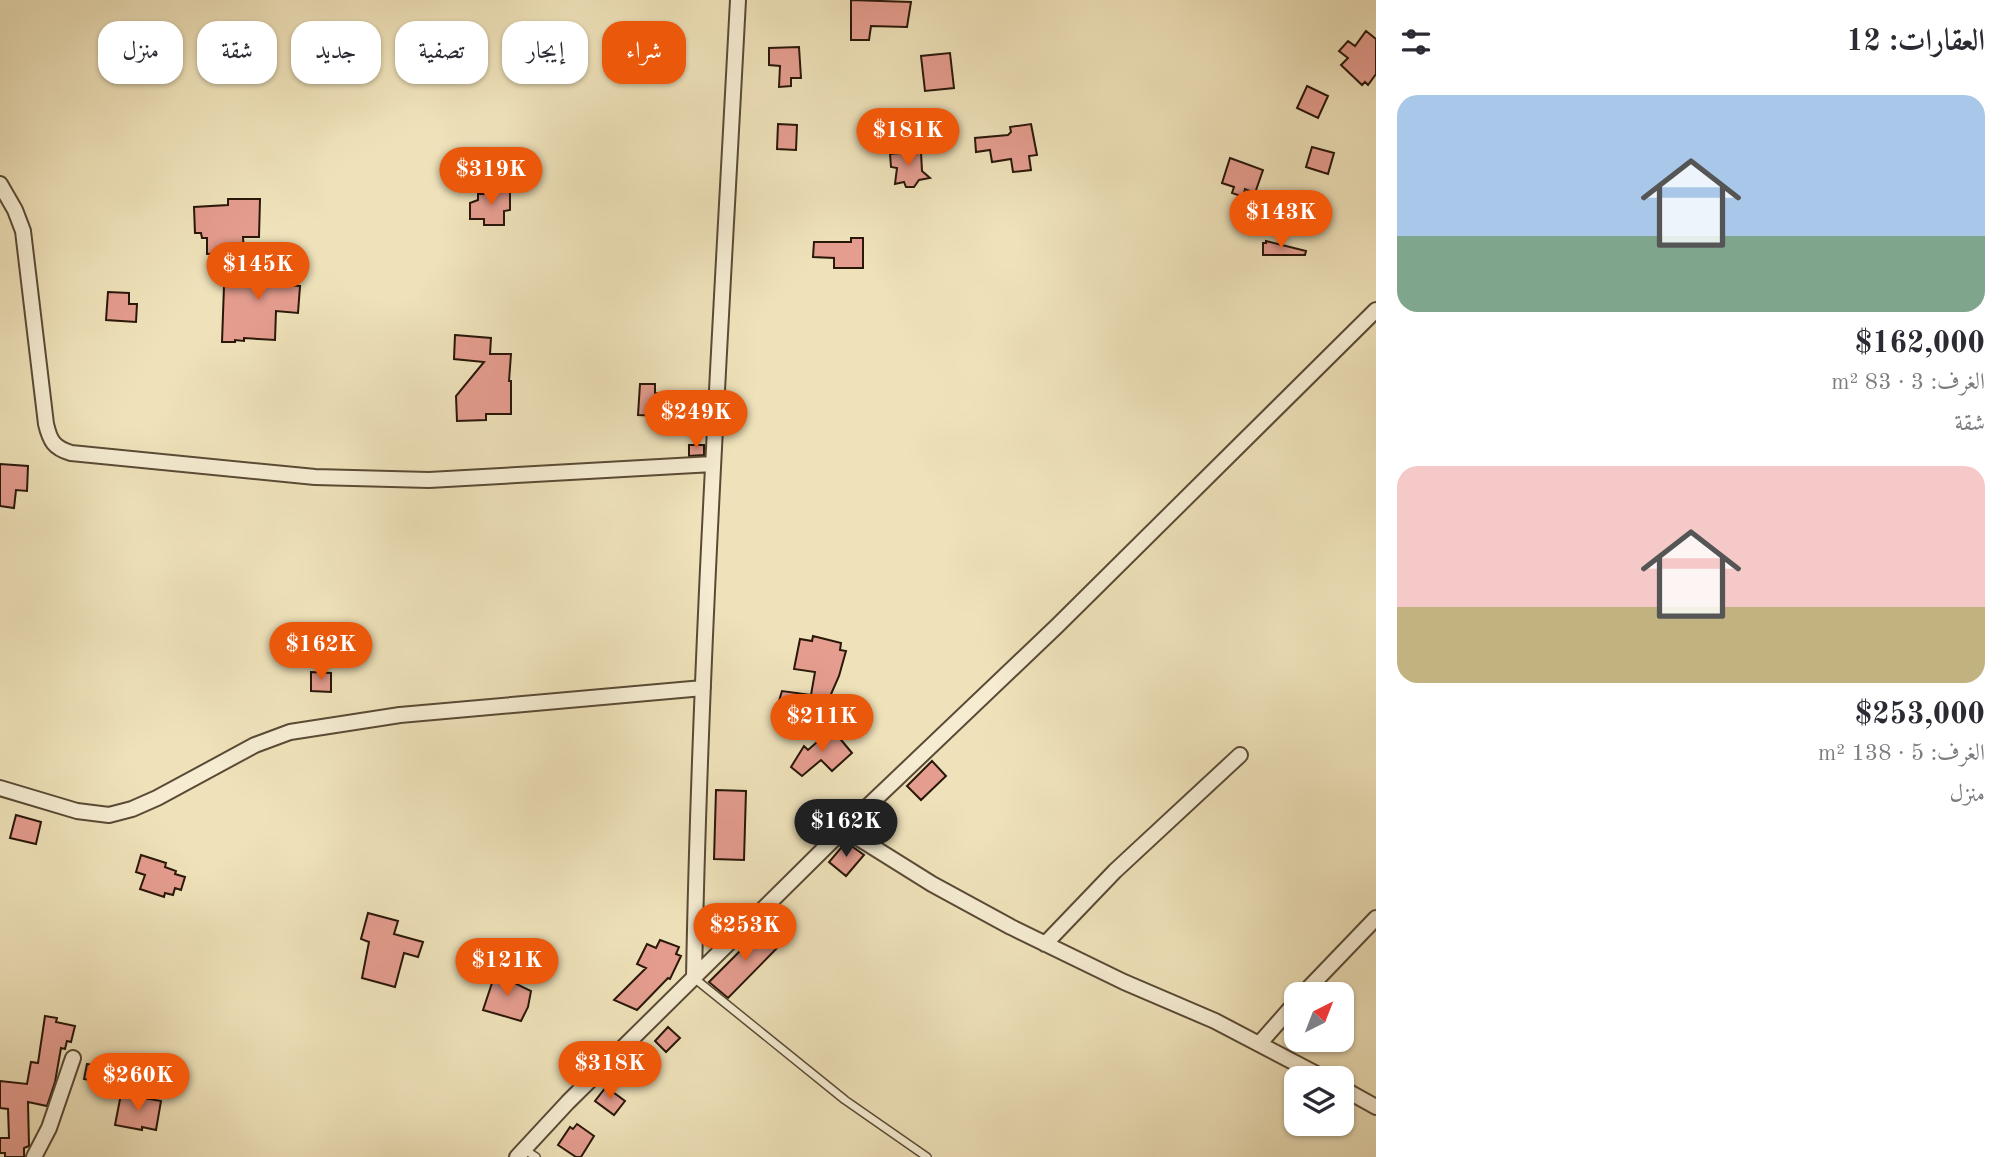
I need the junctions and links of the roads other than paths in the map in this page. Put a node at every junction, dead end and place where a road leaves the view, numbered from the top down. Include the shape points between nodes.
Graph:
1 (738, 0) edge
2 (0, 184) edge
3 (1376, 310) edge
4 (713, 464) junction
5 (703, 688) junction
6 (1240, 755) dead end
7 (0, 788) edge
8 (844, 829) junction
9 (1376, 918) edge
10 (1045, 944) junction
11 (694, 978) junction
12 (1315, 982) edge
13 (1284, 1016) edge
14 (1260, 1043) junction
15 (72, 1058) dead end
16 (1302, 1066) edge
17 (1354, 1095) edge
18 (1376, 1107) edge
19 (526, 1154) edge
20 (34, 1157) edge
21 (927, 1157) edge

1 - 4 street
2 - 4 street via 23,231 46,424 58,449 315,477 429,480
3 - 8 street via 1058,626
4 - 5 street
5 - 7 street via 400,715 290,732 255,745 145,804 109,815 77,811
5 - 11 street
6 - 10 street via 1115,871
8 - 10 street via 932,884
8 - 11 street
9 - 12 street
10 - 14 street
11 - 19 street
11 - 21 lane via 845,1100
13 - 14 street
14 - 16 street
15 - 20 street via 49,1128
17 - 18 street

